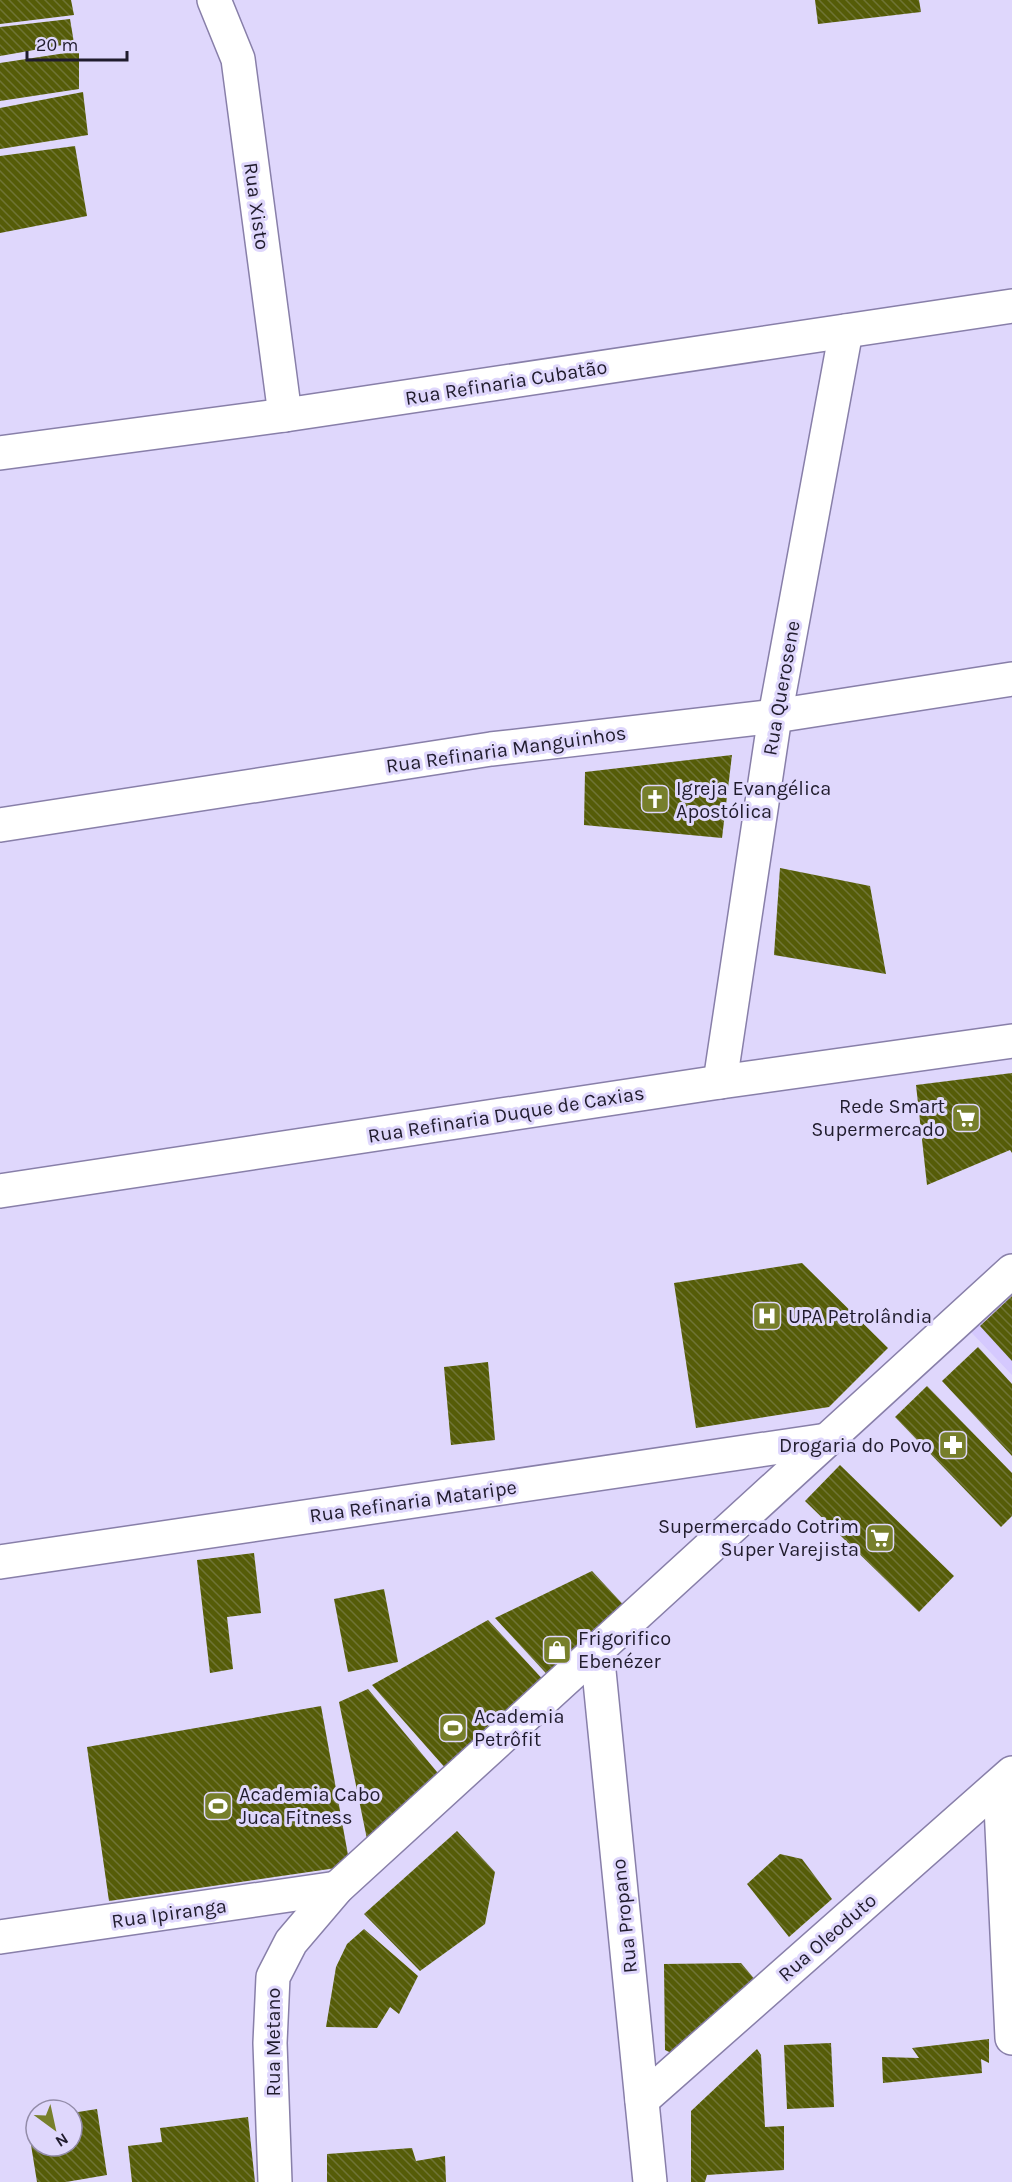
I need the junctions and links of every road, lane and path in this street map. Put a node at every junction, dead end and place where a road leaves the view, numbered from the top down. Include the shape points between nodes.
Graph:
1 (214, 0) edge
2 (1012, 306) edge
3 (846, 331) junction
4 (285, 415) junction
5 (0, 453) edge
6 (1012, 678) edge
7 (775, 716) junction
8 (0, 825) edge
9 (1012, 1041) edge
10 (720, 1082) junction
11 (0, 1191) edge
12 (1012, 1271) edge
13 (827, 1440) junction
14 (0, 1562) edge
15 (597, 1651) junction
16 (1006, 1779) edge
17 (337, 1888) junction
18 (0, 1937) edge
19 (1012, 2038) edge
20 (642, 2100) junction
21 (275, 2182) edge
22 (650, 2182) edge

1 - 4 street, Rua Xisto via 238,59
2 - 3 street, Rua Refinaria Cubatão
3 - 4 street, Rua Refinaria Cubatão
3 - 7 street, Rua Querosene
4 - 5 street, Rua Refinaria Cubatão
6 - 7 street, Rua Refinaria Manguinhos
7 - 8 street, Rua Refinaria Manguinhos via 491,749
7 - 10 street, Rua Querosene
9 - 10 street, Rua Refinaria Duque de Caxias
10 - 11 street, Rua Refinaria Duque de Caxias
12 - 13 street, Rua Metano
13 - 14 street, Rua Refinaria Mataripe
13 - 15 street, Rua Metano
15 - 17 street, Rua Metano
15 - 20 street, Rua Propano
16 - 19 street
16 - 20 street, Rua Oleoduto
17 - 18 street, Rua Ipiranga
17 - 21 street, Rua Metano via 291,1942 273,1977 270,2043
20 - 22 street, Rua Propano

